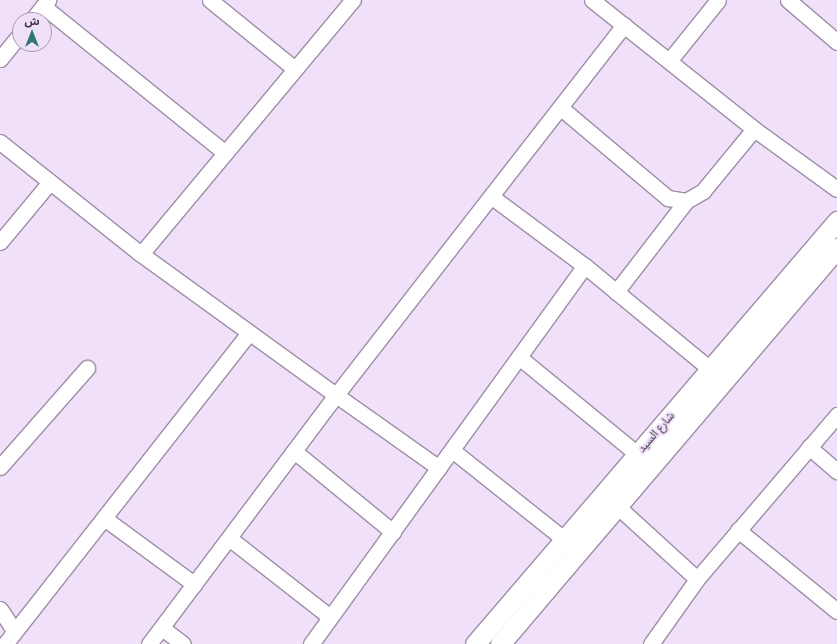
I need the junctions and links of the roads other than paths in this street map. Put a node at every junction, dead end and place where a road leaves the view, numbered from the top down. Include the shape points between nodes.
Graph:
1 (210, 0) edge
2 (353, 0) edge
3 (592, 0) edge
4 (718, 0) edge
5 (788, 0) edge
6 (46, 3) edge
7 (39, 12) edge
8 (624, 26) junction
9 (835, 35) edge
10 (12, 44) edge
11 (0, 59) edge
12 (669, 61) junction
13 (295, 69) junction
14 (560, 108) junction
15 (754, 129) junction
16 (0, 142) edge
17 (225, 153) junction
18 (50, 182) junction
19 (837, 189) edge
20 (492, 197) junction
21 (686, 201) junction
22 (837, 221) edge
23 (0, 242) edge
24 (837, 248) edge
25 (141, 254) junction
26 (585, 266) junction
27 (616, 292) junction
28 (249, 332) junction
29 (519, 357) junction
30 (87, 368) dead end
31 (710, 369) junction
32 (336, 395) junction
33 (837, 415) edge
34 (810, 447) junction
35 (452, 450) junction
36 (294, 451) junction
37 (637, 454) junction
38 (0, 467) edge
39 (439, 468) junction
40 (837, 471) edge
41 (617, 506) junction
42 (104, 518) junction
43 (738, 530) junction
44 (393, 532) junction
45 (228, 538) junction
46 (564, 540) junction
47 (554, 566) junction
48 (697, 578) junction
49 (194, 584) junction
50 (0, 609) edge
51 (837, 611) edge
52 (330, 617) junction
53 (162, 628) junction
54 (15, 632) junction
55 (5, 644) edge
56 (150, 644) edge
57 (183, 644) edge
58 (311, 644) edge
59 (475, 644) edge
60 (500, 644) edge
61 (651, 644) edge

1 - 13 street
2 - 13 street
3 - 8 street
4 - 12 street
5 - 9 street
6 - 7 street
6 - 17 street
8 - 12 street
8 - 14 street
10 - 11 street
12 - 15 street
13 - 17 street
14 - 20 street
14 - 21 street via 668,198
15 - 19 street
15 - 21 street via 703,191
16 - 18 street
17 - 25 street
18 - 23 street
18 - 25 street
20 - 26 street
20 - 32 street
21 - 27 street
22 - 31 street, شارع السيد
24 - 41 street, شارع السيد
25 - 28 street
26 - 27 street
26 - 29 street
27 - 31 street
28 - 32 street
28 - 42 street
29 - 35 street
29 - 37 street
30 - 38 street
31 - 37 street, شارع السيد
32 - 36 street
32 - 39 street
33 - 34 street
34 - 40 street
34 - 43 street
35 - 39 street
35 - 46 street
36 - 44 street
36 - 45 street
37 - 46 street, شارع السيد
39 - 44 street
41 - 47 street, شارع السيد
41 - 48 street
42 - 49 street
42 - 54 street
43 - 48 street
43 - 51 street
44 - 52 street
45 - 49 street
45 - 52 street
46 - 47 street, شارع السيد
47 - 59 street, شارع السيد
47 - 60 street, شارع السيد
48 - 61 street
49 - 53 street
50 - 54 street
52 - 58 street
53 - 56 street
53 - 57 street
54 - 55 street

